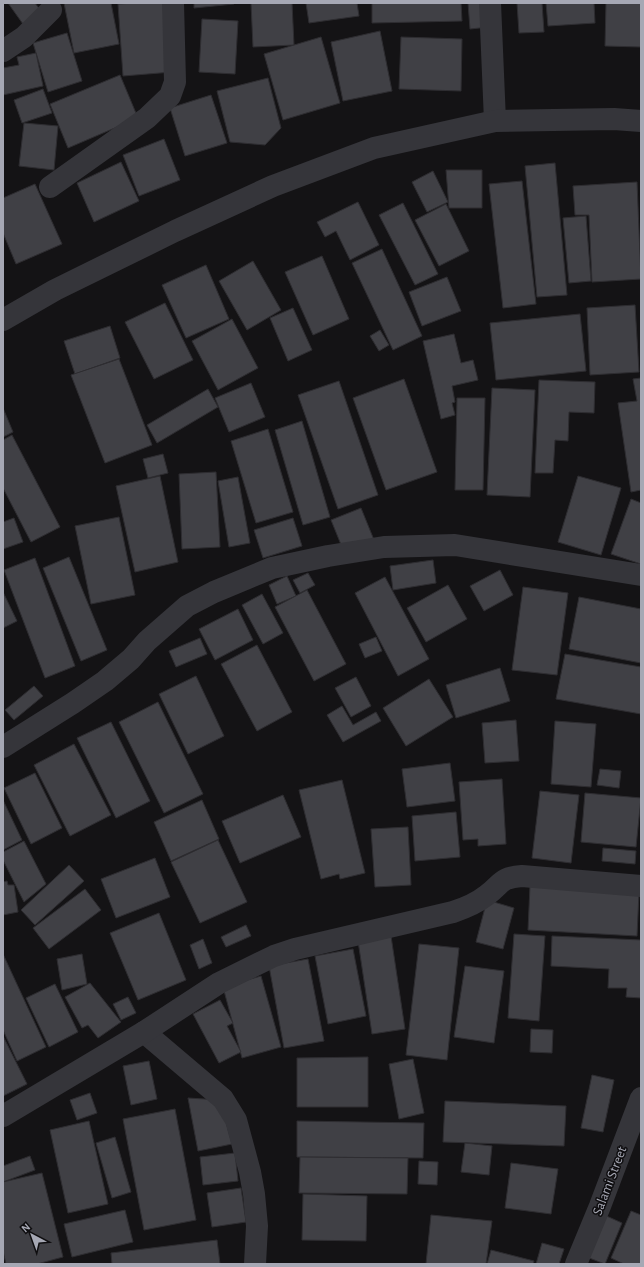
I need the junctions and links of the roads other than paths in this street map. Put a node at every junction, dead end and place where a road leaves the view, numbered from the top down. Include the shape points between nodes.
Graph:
1 (173, 3) edge
2 (490, 3) edge
3 (51, 10) dead end
4 (3, 51) edge
5 (495, 121) junction
6 (641, 121) edge
7 (50, 187) dead end
8 (3, 320) edge
9 (641, 575) edge
10 (3, 747) edge
11 (641, 886) edge
12 (144, 1032) junction
13 (641, 1098) edge
14 (3, 1116) edge
15 (255, 1264) edge
16 (576, 1264) edge

1 - 7 street via 175,82 170,96 147,118
2 - 5 street
3 - 4 street via 24,37
5 - 6 street
5 - 8 street via 374,148 273,186 55,290
9 - 10 street via 455,545 384,547 272,568 187,606 106,681
11 - 12 street via 522,876 504,879 488,895 453,912 274,956 219,983
12 - 14 street
12 - 15 street via 223,1099 236,1120 254,1194 257,1226
13 - 16 street, Salami Street

